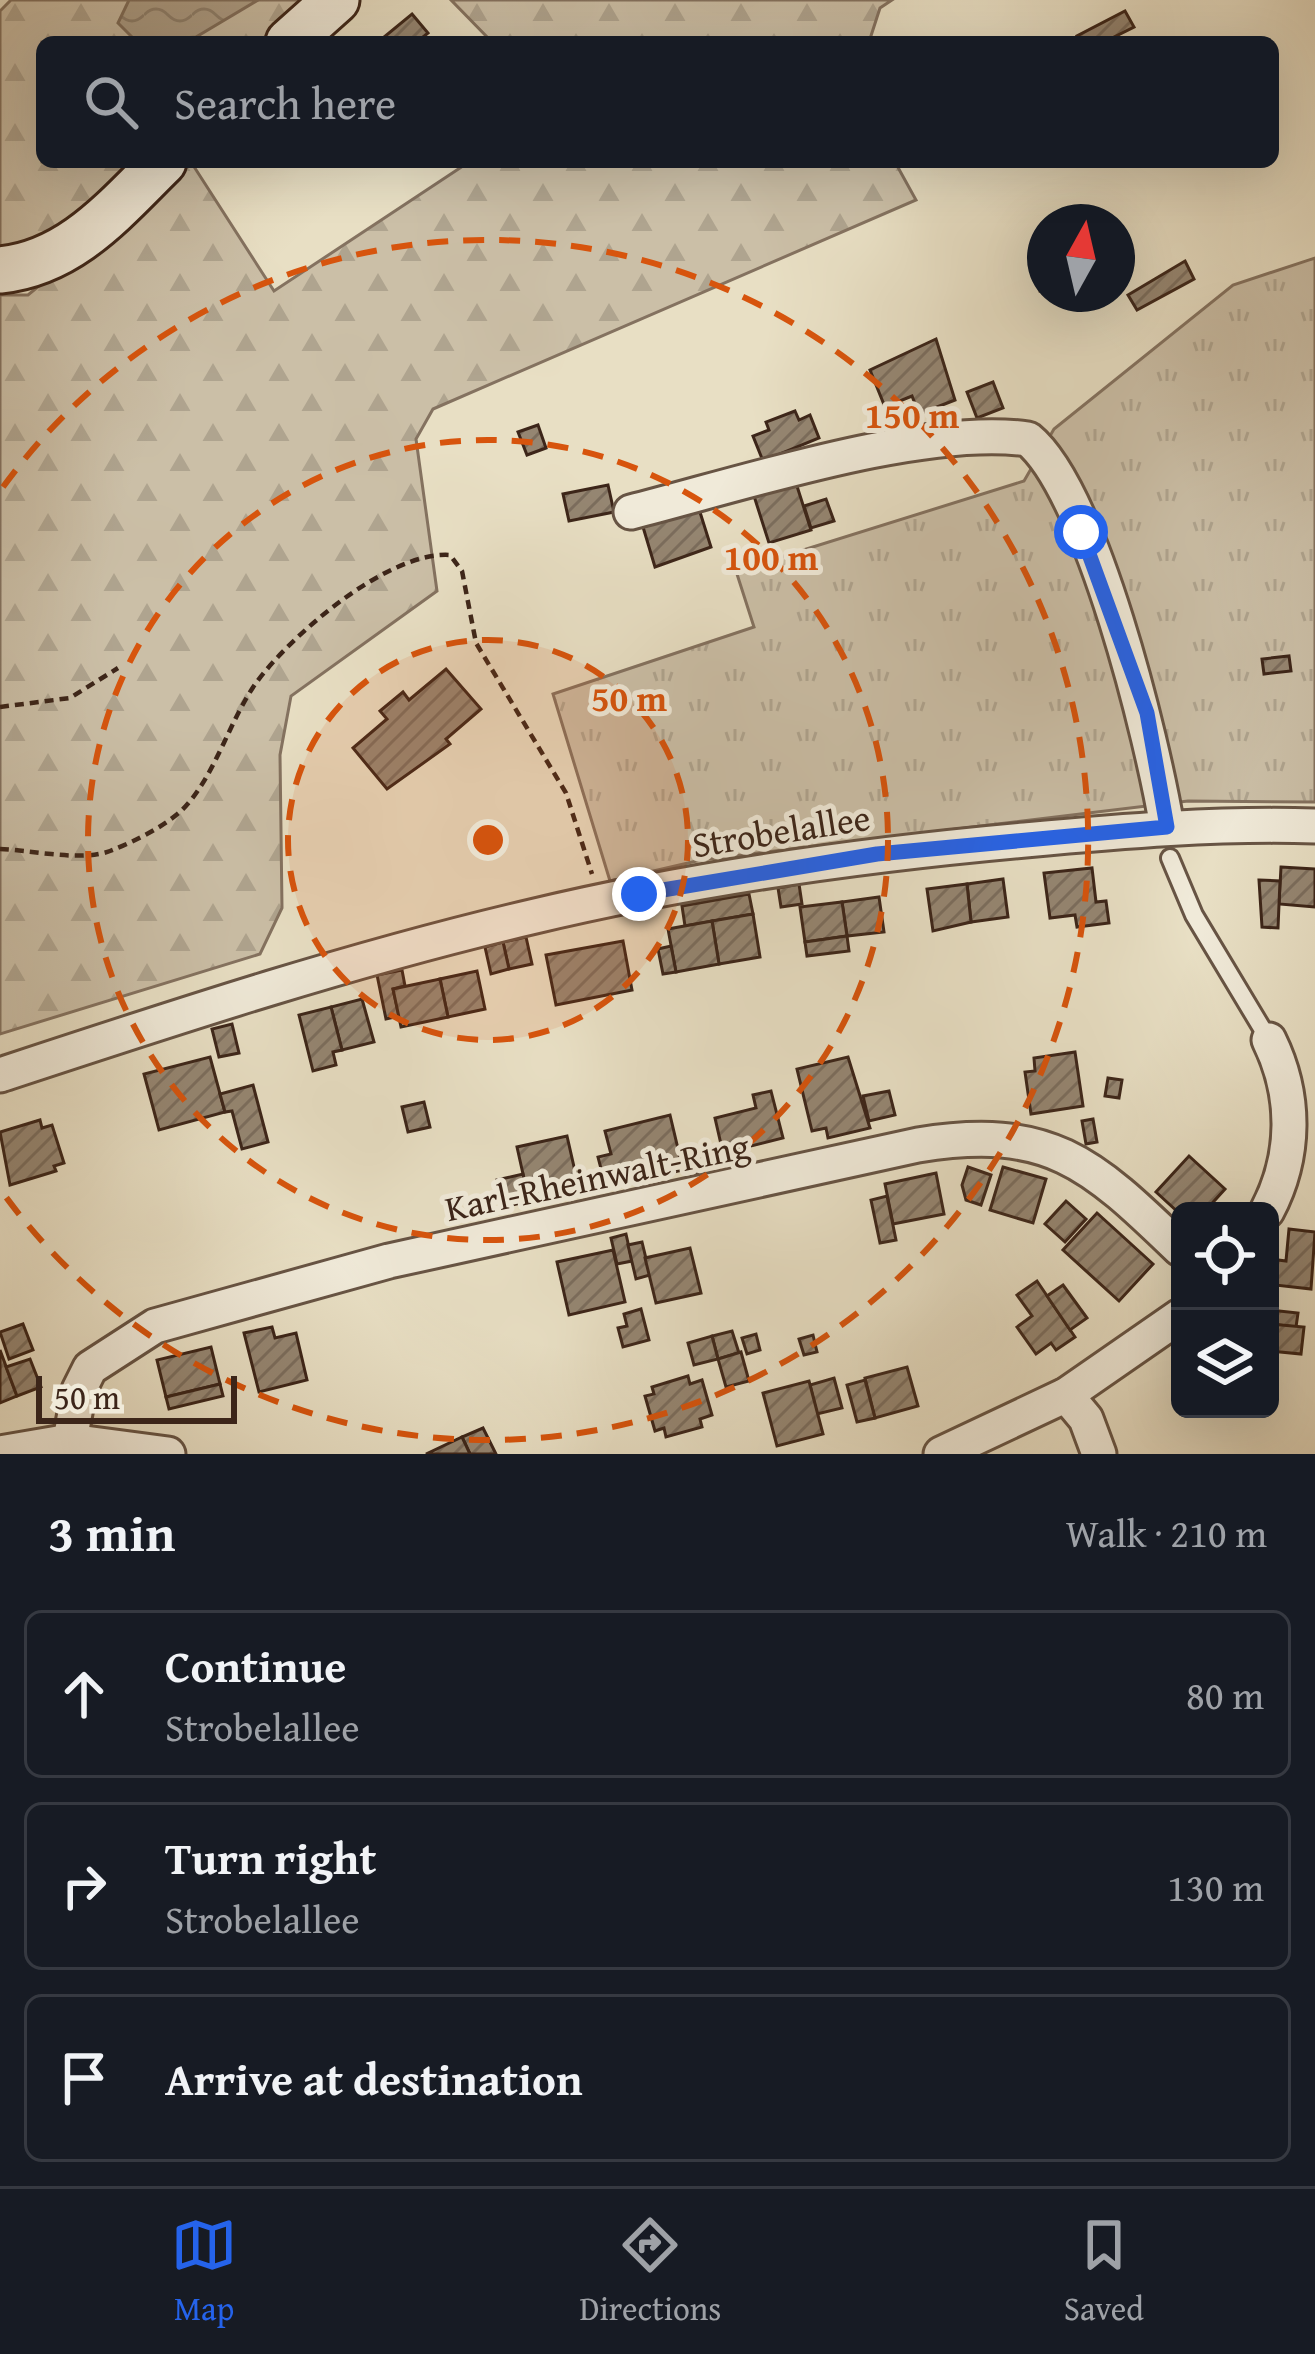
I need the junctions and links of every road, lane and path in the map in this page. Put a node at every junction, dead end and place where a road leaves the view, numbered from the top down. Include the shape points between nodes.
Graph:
1 (336, 0) edge
2 (296, 36) edge
3 (157, 168) edge
4 (0, 270) edge
5 (631, 512) dead end
6 (118, 668) dead end
7 (0, 707) edge
8 (1315, 826) edge
9 (1169, 843) junction
10 (0, 849) edge
11 (601, 902) junction
12 (1269, 1040) joint
13 (0, 1075) edge
14 (1271, 1202) edge
15 (1171, 1240) edge
16 (1171, 1322) edge
17 (1066, 1395) junction
18 (70, 1442) junction
19 (0, 1453) edge
20 (168, 1454) edge
21 (941, 1454) edge
22 (1099, 1454) edge

1 - 2 street
3 - 4 street via 88,236 36,264
5 - 9 street via 854,458 989,436 1028,440 1062,487 1127,652 1147,713
6 - 7 path via 70,698
8 - 9 street, Strobelallee
9 - 11 street, Strobelallee via 877,854
9 - 12 lane via 1194,915
10 - 11 path via 104,853 163,822 182,809 257,681 302,637 399,566 450,555 462,571 476,643 566,793
11 - 13 street, Strobelallee via 344,965
12 - 14 street via 1290,1120
15 - 18 street, Karl-Rheinwalt-Ring via 1130,1200 1058,1151 994,1136 918,1145 388,1261 155,1326 90,1368
16 - 17 street
17 - 21 street
17 - 22 street
18 - 19 street
18 - 20 street

